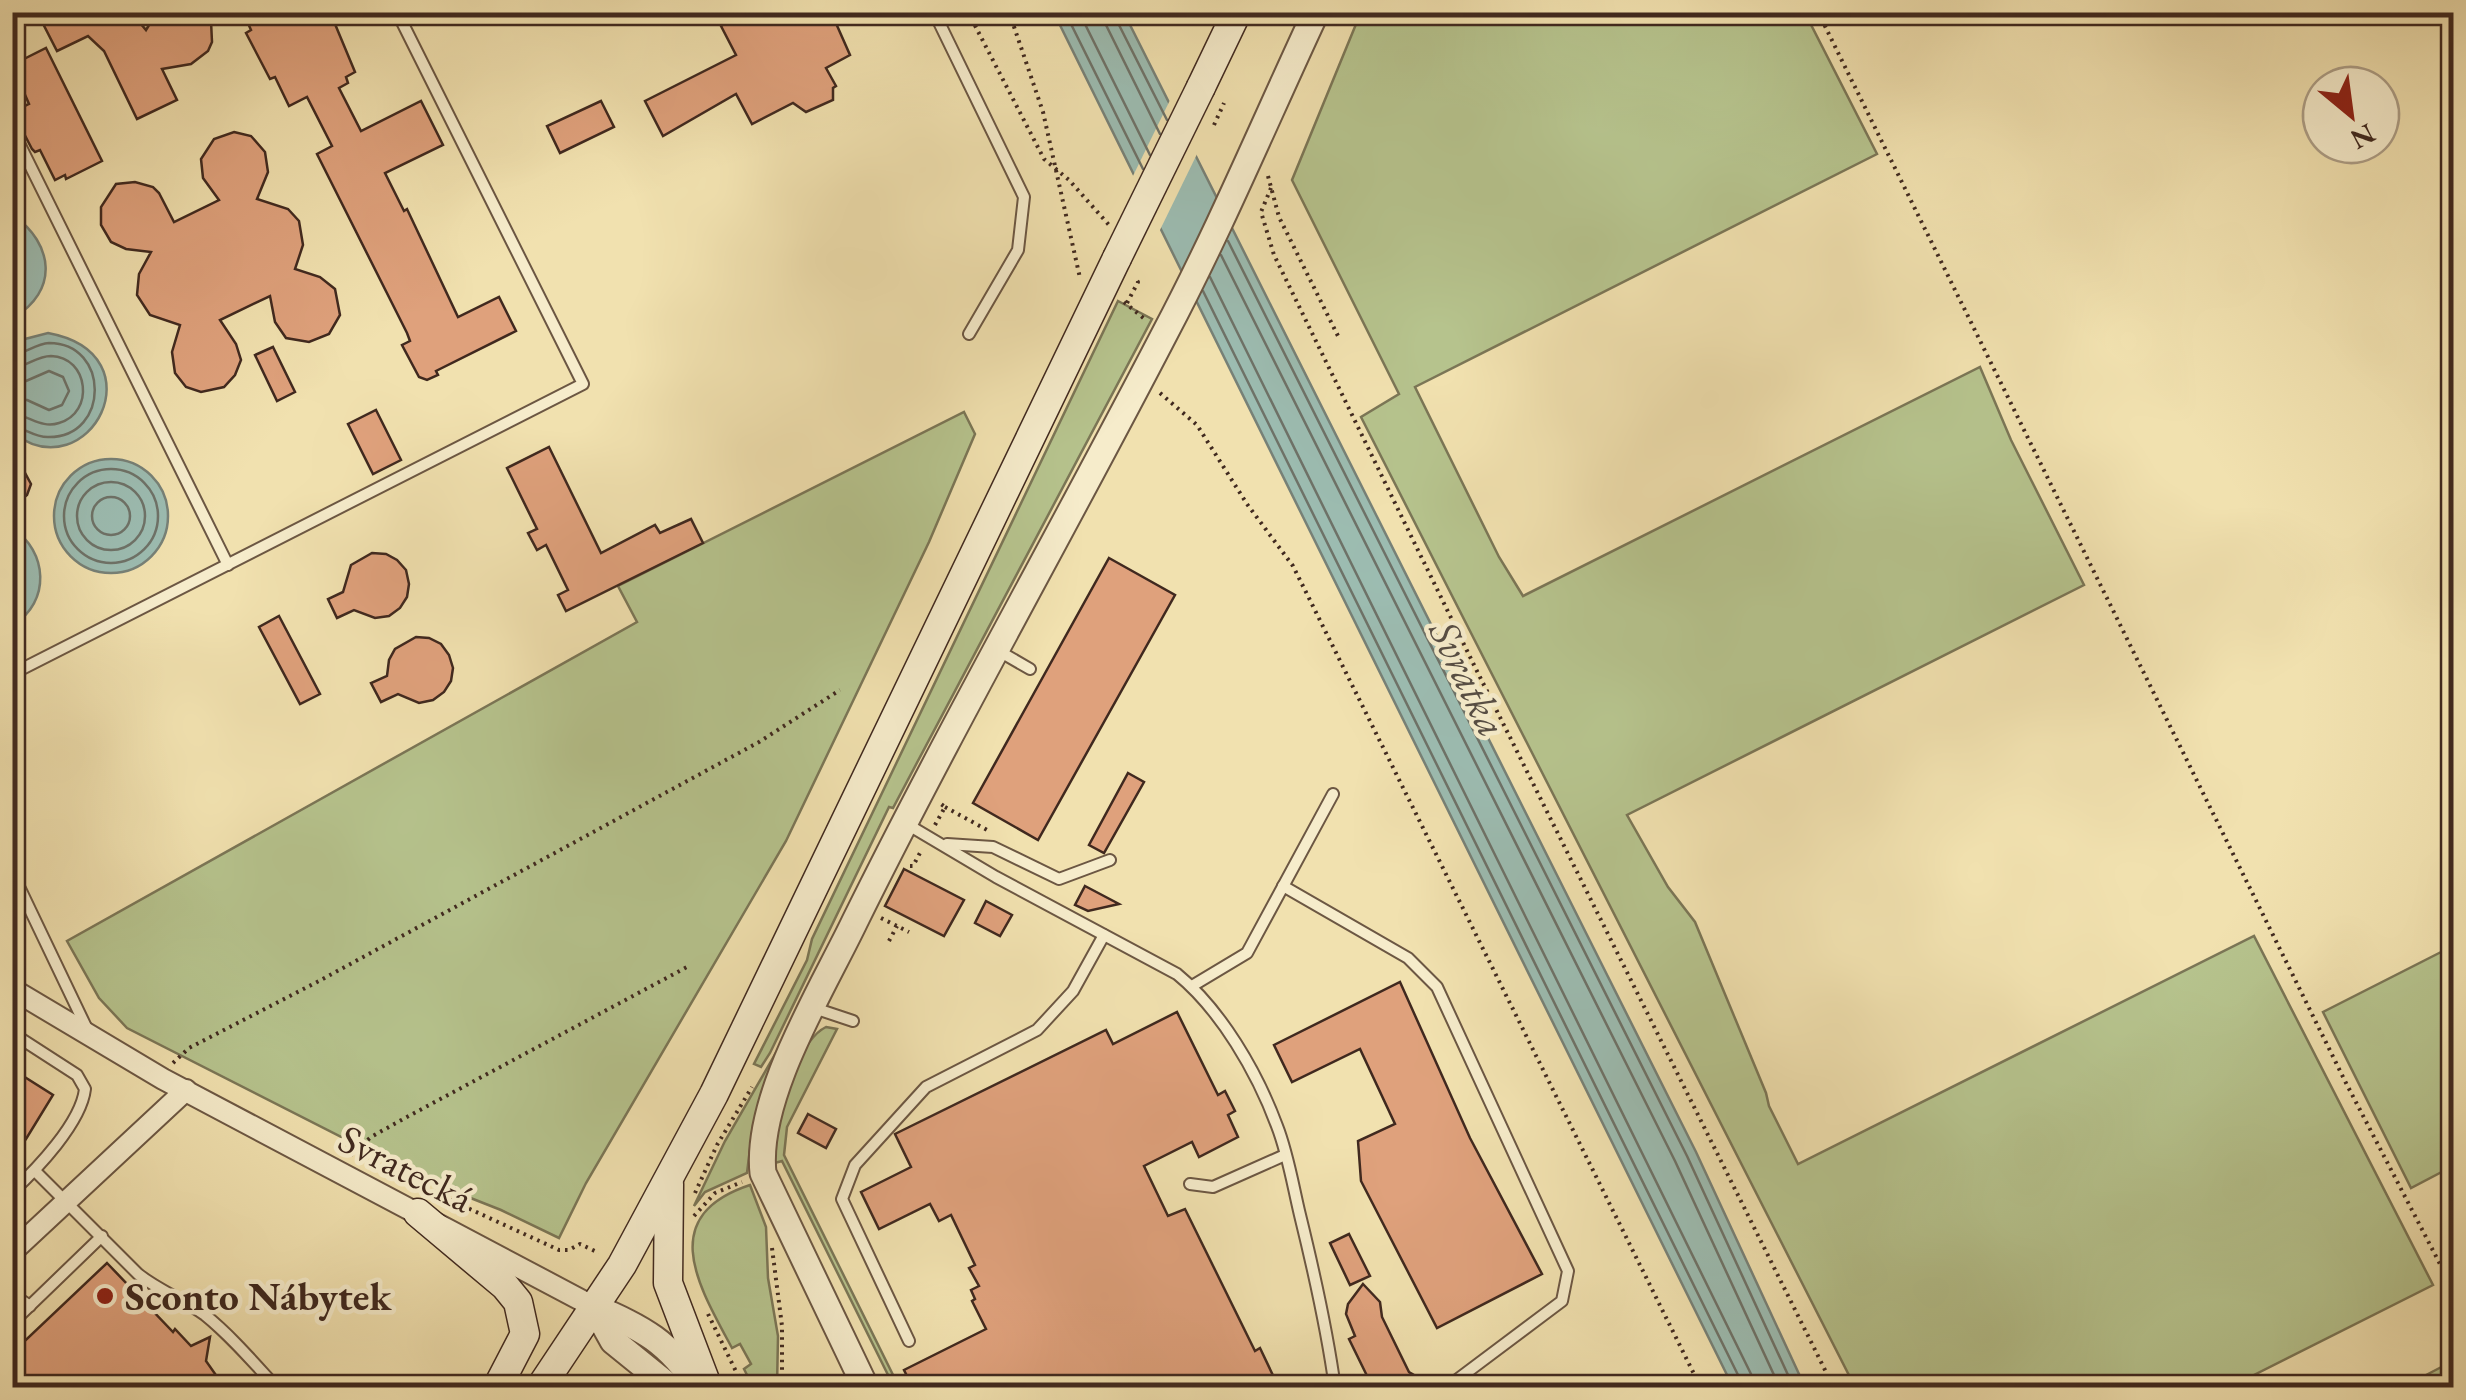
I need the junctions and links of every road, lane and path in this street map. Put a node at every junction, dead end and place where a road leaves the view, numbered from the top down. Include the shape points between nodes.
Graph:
1 (397, 12) edge
2 (934, 12) edge
3 (968, 12) edge
4 (1009, 12) edge
5 (1237, 12) edge
6 (1316, 12) edge
7 (1818, 12) edge
8 (1212, 95) junction
9 (1214, 125) dead end
10 (12, 129) edge
11 (1258, 138) junction
12 (1056, 169) junction
13 (1270, 188) junction
14 (1109, 225) dead end
15 (1127, 268) junction
16 (1098, 296) junction
17 (1127, 303) dead end
18 (969, 334) dead end
19 (1338, 338) dead end
20 (1143, 375) junction
21 (228, 565) junction
22 (996, 650) junction
23 (1030, 669) dead end
24 (12, 674) edge
25 (840, 690) dead end
26 (1333, 794) dead end
27 (945, 807) dead end
28 (904, 822) junction
29 (990, 831) dead end
30 (941, 844) junction
31 (1110, 860) dead end
32 (12, 872) edge
33 (1283, 886) junction
34 (897, 926) dead end
35 (1104, 935) junction
36 (889, 941) dead end
37 (687, 967) dead end
38 (1192, 986) junction
39 (12, 989) edge
40 (813, 1008) junction
41 (853, 1021) dead end
42 (12, 1034) edge
43 (89, 1034) junction
44 (162, 1079) junction
45 (756, 1080) dead end
46 (186, 1090) junction
47 (1286, 1155) junction
48 (368, 1162) dead end
49 (35, 1171) junction
50 (338, 1172) junction
51 (763, 1173) junction
52 (669, 1178) junction
53 (1190, 1184) dead end
54 (12, 1192) edge
55 (692, 1198) dead end
56 (68, 1201) junction
57 (418, 1212) junction
58 (690, 1227) dead end
59 (102, 1236) junction
60 (772, 1242) dead end
61 (559, 1250) dead end
62 (12, 1252) edge
63 (2454, 1291) edge
64 (12, 1294) edge
65 (30, 1306) junction
66 (703, 1306) dead end
67 (594, 1307) junction
68 (12, 1323) edge
69 (908, 1341) dead end
70 (277, 1388) edge
71 (496, 1388) edge
72 (540, 1388) edge
73 (670, 1388) edge
74 (699, 1388) edge
75 (708, 1388) edge
76 (744, 1388) edge
77 (782, 1388) edge
78 (866, 1388) edge
79 (1336, 1388) edge
80 (1446, 1388) edge
81 (1701, 1388) edge
82 (1834, 1388) edge

1 - 21 lane via 584,384
2 - 18 lane via 1024,197 1018,250
3 - 12 path via 1044,159
4 - 12 path
5 - 8 main road
6 - 11 street
7 - 63 path
8 - 9 path
8 - 15 main road, bridge
10 - 21 lane
11 - 13 path
11 - 20 street
12 - 14 path
12 - 16 path via 1078,272 1083,286
13 - 19 path
13 - 82 path via 1261,212 1274,254
15 - 16 main road
15 - 17 path
16 - 52 main road
20 - 22 street
20 - 81 path via 1192,418 1292,566
21 - 24 lane
22 - 23 lane
22 - 28 street
25 - 44 path via 760,742 189,1048
26 - 33 lane
27 - 29 path
28 - 30 lane
28 - 40 street
30 - 31 lane via 993,847 1058,879
30 - 35 lane
32 - 43 lane
33 - 38 lane via 1248,953
33 - 80 lane via 1408,958 1437,987 1568,1271 1562,1302
34 - 36 path
35 - 38 lane
35 - 69 lane via 1072,991 1037,1030 926,1086 855,1165 842,1199
37 - 50 path via 371,1137
38 - 47 lane via 1252,1073
39 - 43 street, Svratecká
40 - 41 lane
40 - 51 street via 763,1134
42 - 49 lane via 77,1075 85,1090
43 - 44 street, Svratecká
44 - 46 street, Svratecká
45 - 55 path
46 - 50 street, Svratecká
46 - 56 street
47 - 53 lane via 1213,1187
47 - 79 lane
48 - 61 path
49 - 54 lane
49 - 56 lane
50 - 57 street, Svratecká
51 - 58 path via 715,1193
51 - 78 street
52 - 67 main road
52 - 75 main road via 668,1283
56 - 59 lane
56 - 62 street
57 - 67 street, Svratecká
57 - 71 main road via 518,1302 524,1334
59 - 65 lane
59 - 70 lane via 157,1290 182,1299 217,1326
60 - 77 path
64 - 65 lane
65 - 68 lane
66 - 76 path
67 - 72 main road
67 - 73 street via 613,1341
67 - 74 street via 654,1336

